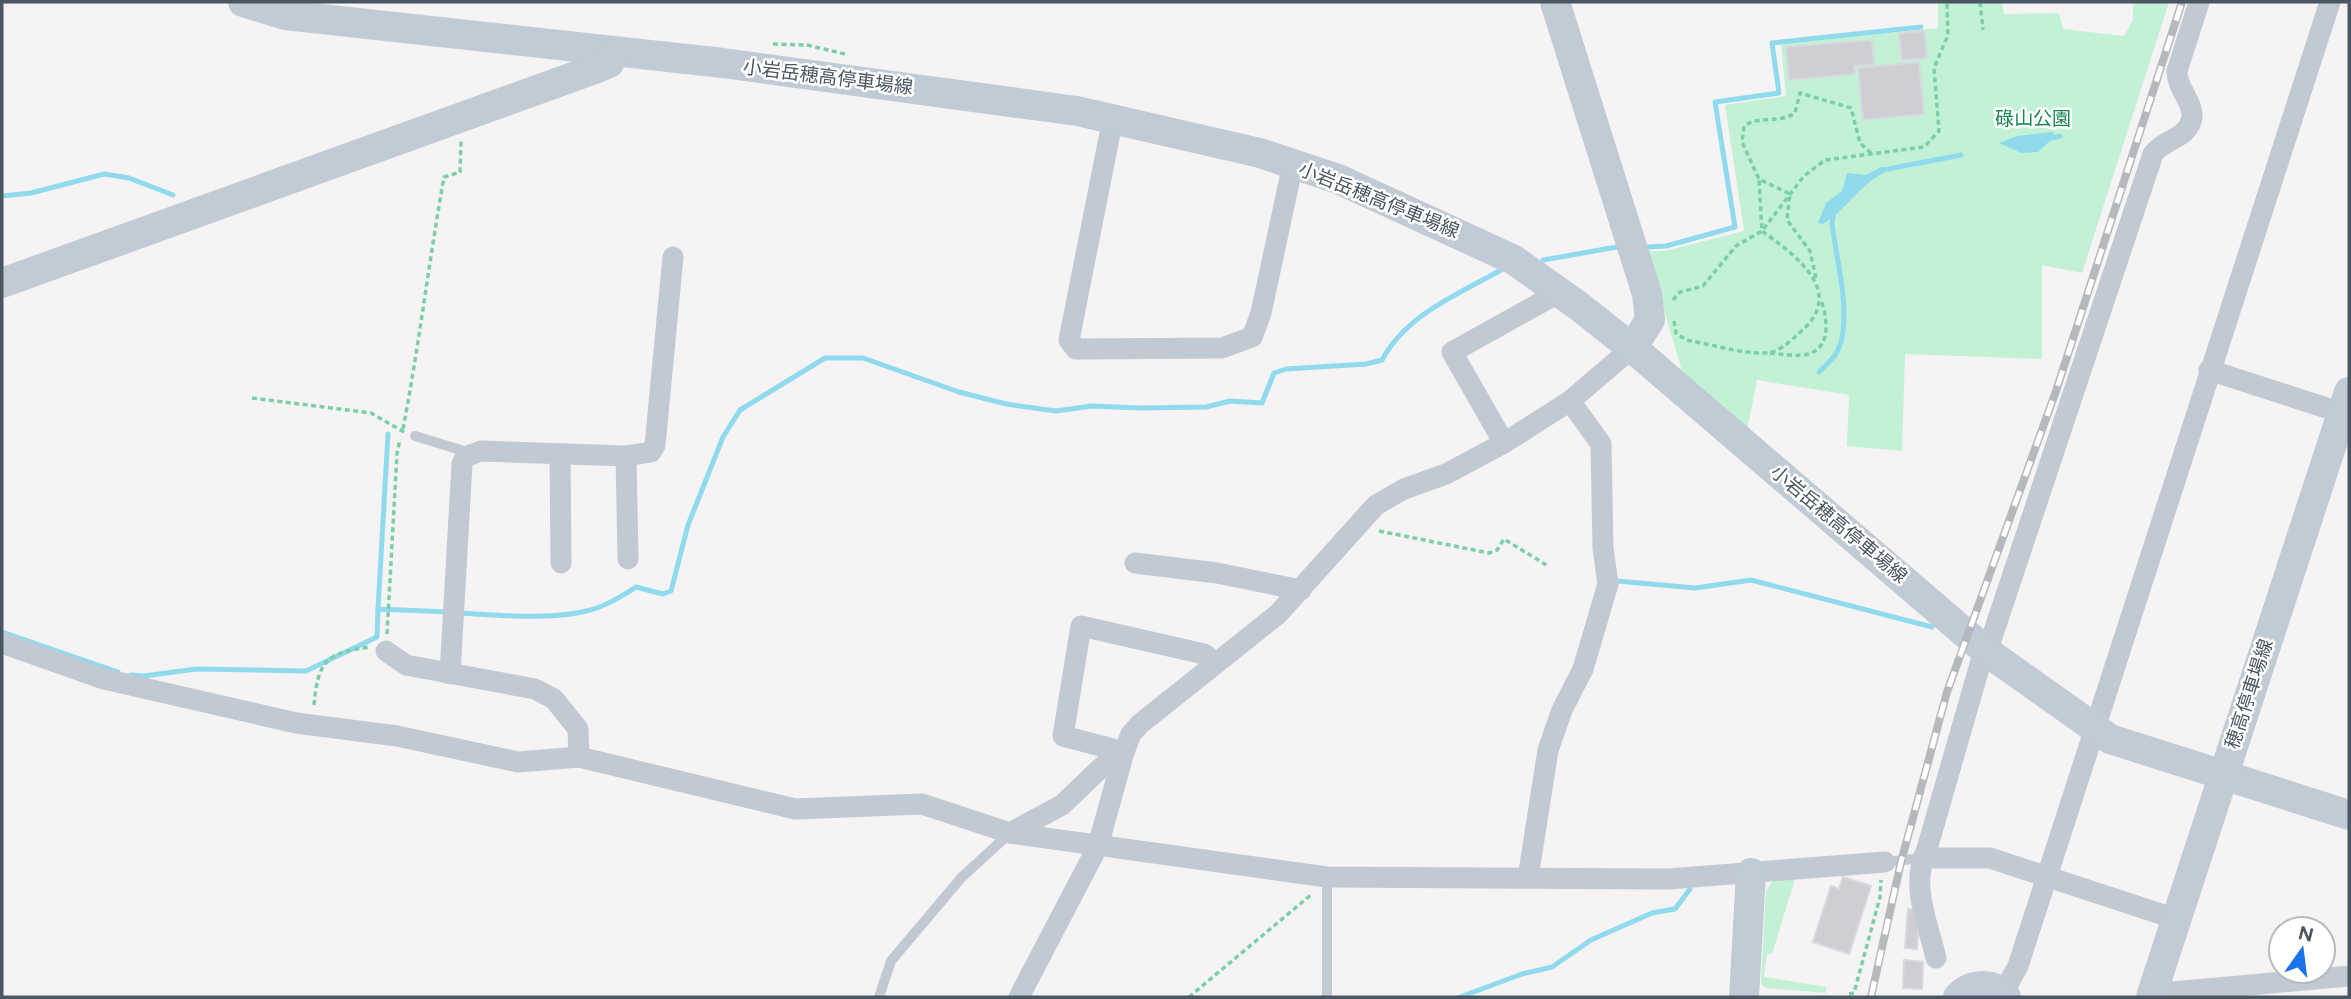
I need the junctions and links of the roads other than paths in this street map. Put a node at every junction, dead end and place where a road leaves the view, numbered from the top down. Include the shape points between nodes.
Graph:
1 (243, 2) edge
2 (1555, 2) edge
3 (2199, 2) edge
4 (2330, 2) edge
5 (613, 52) junction
6 (1113, 118) junction
7 (1293, 164) junction
8 (673, 257) dead end
9 (2, 283) edge
10 (1560, 292) junction
11 (1632, 348) junction
12 (2209, 370) junction
13 (1570, 401) junction
14 (2347, 407) edge
15 (415, 436) road end
16 (1504, 443) junction
17 (560, 454) junction
18 (626, 456) junction
19 (465, 457) junction
20 (628, 559) dead end
21 (561, 563) dead end
22 (1135, 564) dead end
23 (1301, 590) junction
24 (1991, 640) dead end
25 (2, 643) edge
26 (386, 651) dead end
27 (1981, 661) dead end
28 (1215, 662) junction
29 (450, 674) junction
30 (2093, 728) junction
31 (1124, 752) junction
32 (579, 757) junction
33 (2222, 775) junction
34 (2349, 815) edge
35 (1010, 833) junction
36 (1098, 846) junction
37 (1923, 858) junction
38 (1882, 863) joint
39 (1751, 873) junction
40 (1528, 878) junction
41 (2045, 878) junction
42 (1327, 879) junction
43 (2176, 919) junction
44 (1936, 958) dead end
45 (2349, 976) edge
46 (2152, 993) edge
47 (2005, 995) edge
48 (879, 997) edge
49 (1018, 997) edge
50 (1327, 997) edge
51 (1744, 997) edge
52 (1958, 997) edge

1 - 5 main road, 小岩岳穂高停車場線 via 285,15
2 - 11 main road via 1647,294 1650,320
3 - 24 street via 2177,71 2177,80 2190,101 2191,121 2153,154
4 - 12 street
5 - 6 main road, 小岩岳穂高停車場線 via 932,90
5 - 9 main road via 609,63 595,69
6 - 7 main road, 小岩岳穂高停車場線
6 - 7 street via 1069,340 1076,349 1223,348 1252,337
7 - 10 main road, 小岩岳穂高停車場線 via 1468,237 1514,260
8 - 18 street via 655,444 642,456
10 - 11 main road, 小岩岳穂高停車場線
10 - 16 street via 1452,352
11 - 13 street
11 - 30 main road, 小岩岳穂高停車場線 via 1986,651
12 - 14 street
12 - 30 street
13 - 16 street
13 - 40 street via 1601,444 1608,584 1583,669 1548,750
14 - 33 main road, 穂高停車場線
15 - 19 lane via 461,450
16 - 23 street via 1447,474 1389,496 1356,526
17 - 18 street
17 - 19 street via 481,451
17 - 21 street
18 - 20 street
19 - 29 street
22 - 23 street via 1217,573
23 - 28 street via 1255,634
25 - 32 street via 104,679 296,723 397,736 518,762
26 - 29 street via 406,665
27 - 37 street
28 - 31 street via 1140,724
28 - 31 street via 1204,654 1081,626 1063,736
29 - 32 street via 535,690 554,699 578,729
30 - 33 main road, 小岩岳穂高停車場線 via 2110,739
30 - 41 street
31 - 35 street via 1062,805
31 - 36 street
32 - 35 street via 795,809 922,804
33 - 34 main road, 小岩岳穂高停車場線
33 - 43 main road, 穂高停車場線
35 - 36 street
35 - 48 lane via 961,878 891,961
36 - 42 street
36 - 49 street
37 - 38 lane
37 - 41 street via 1990,858
37 - 44 street via 1918,881
38 - 39 street
39 - 40 street via 1668,879
39 - 51 main road
40 - 42 street
41 - 43 street
41 - 47 street
42 - 50 lane
43 - 46 main road, 穂高停車場線
45 - 46 street
47 - 52 main road via 1979,986

